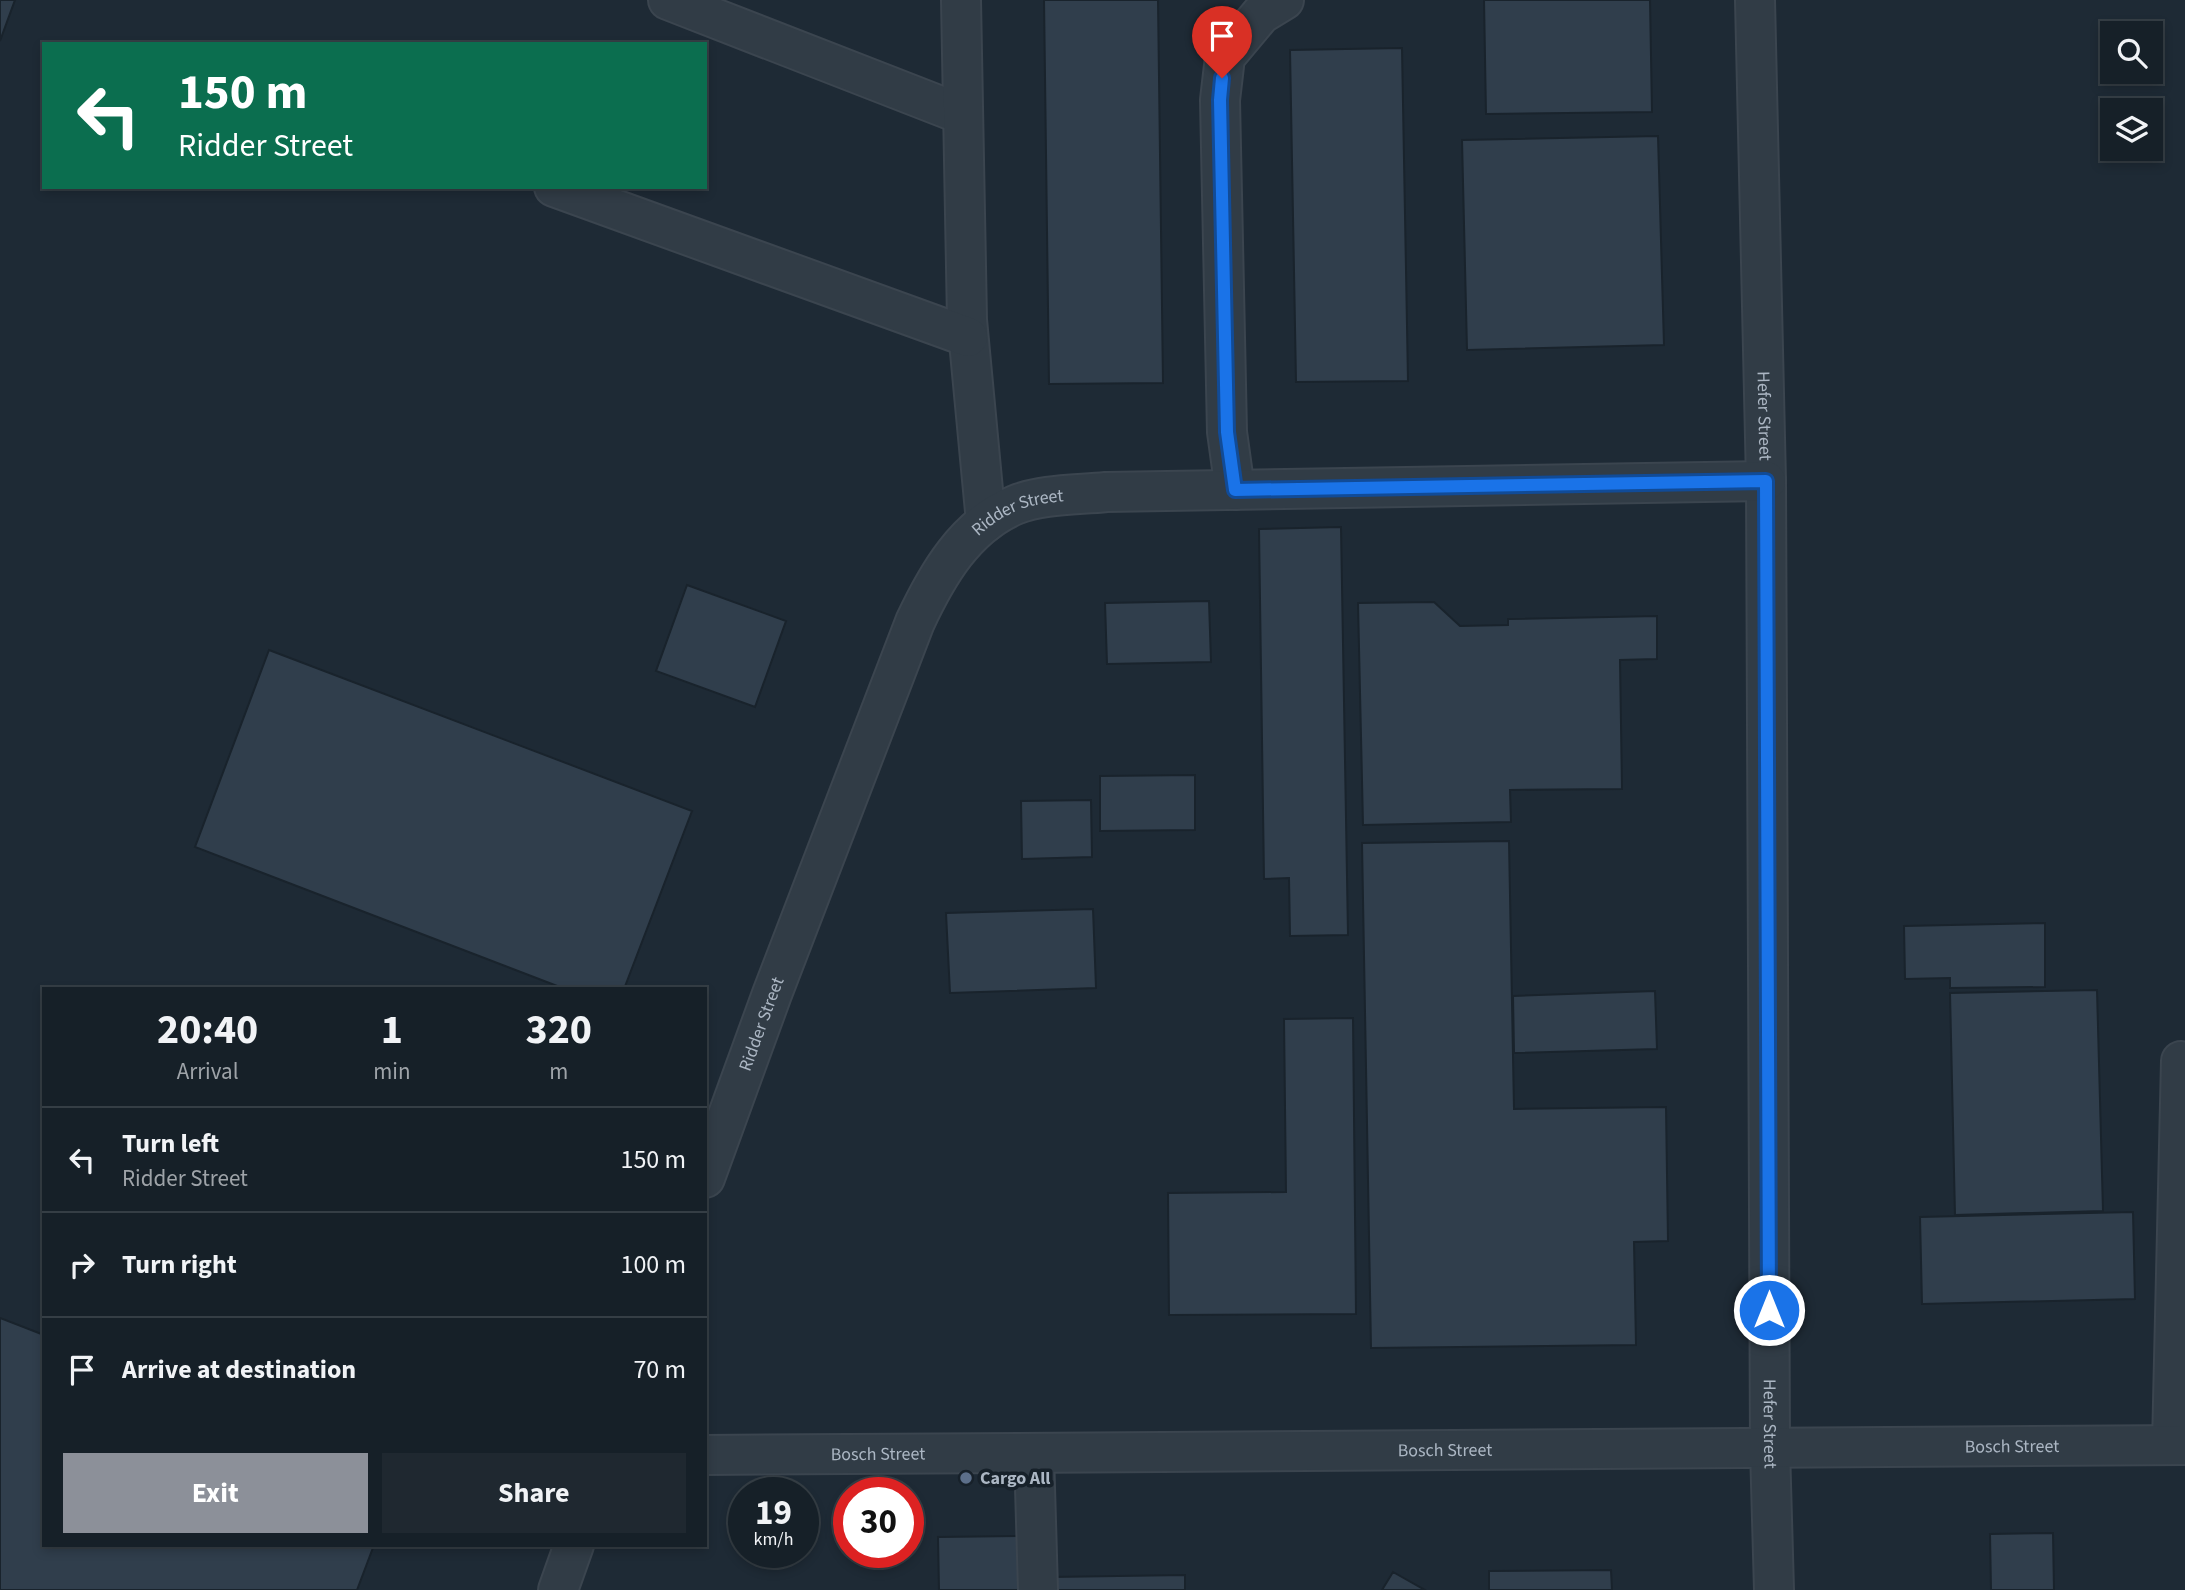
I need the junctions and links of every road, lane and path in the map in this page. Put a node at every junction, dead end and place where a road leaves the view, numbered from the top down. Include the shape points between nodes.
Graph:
1 (668, 0) edge
2 (961, 0) edge
3 (1284, 0) edge
4 (1755, 0) edge
5 (961, 114) junction
6 (560, 189) edge
7 (968, 337) junction
8 (1766, 481) junction
9 (1235, 490) junction
10 (986, 522) junction
11 (2181, 1061) dead end
12 (707, 1173) edge
13 (2179, 1445) edge
14 (1770, 1448) junction
15 (1034, 1453) junction
16 (707, 1455) edge
17 (574, 1547) edge
18 (558, 1590) edge
19 (1038, 1590) edge
20 (1774, 1590) edge

1 - 5 street
2 - 5 street
3 - 9 street via 1261,14 1225,57 1220,100 1227,432
4 - 8 street, Hefer Street
5 - 7 street
6 - 7 street
7 - 10 street
8 - 9 street, Ridder Street
8 - 14 street, Hefer Street
9 - 10 street, Ridder Street via 1045,498 1016,505
10 - 12 street, Ridder Street via 937,576 915,622
11 - 13 street
13 - 14 street, Bosch Street
14 - 15 street, Bosch Street
14 - 20 street, Hefer Street
15 - 16 street, Bosch Street
15 - 19 street
17 - 18 street

